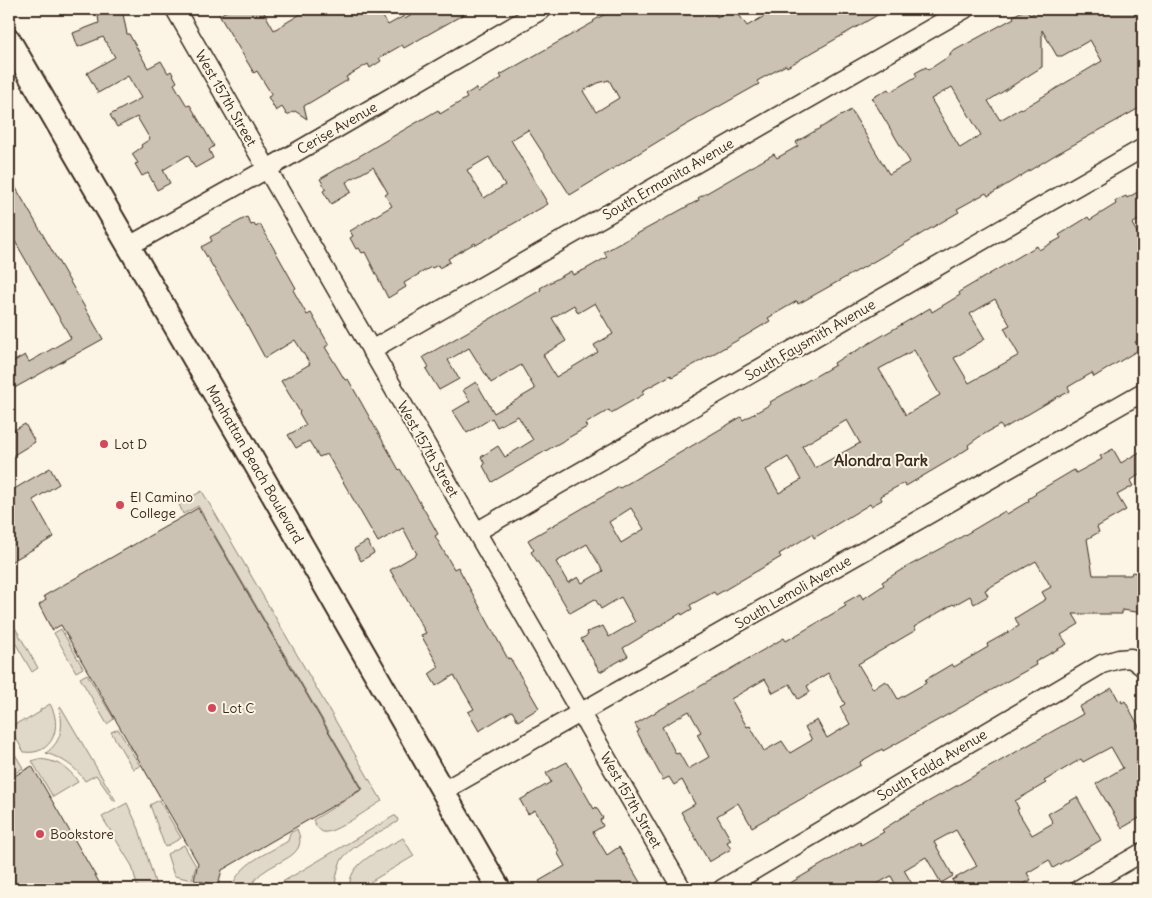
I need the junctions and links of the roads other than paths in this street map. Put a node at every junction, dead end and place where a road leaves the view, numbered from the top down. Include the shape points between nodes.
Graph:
1 (175, 9) edge
2 (543, 9) edge
3 (966, 9) edge
4 (9, 40) edge
5 (1143, 148) edge
6 (267, 168) junction
7 (129, 246) junction
8 (371, 350) junction
9 (1143, 392) edge
10 (476, 532) junction
11 (1143, 668) edge
12 (581, 712) junction
13 (443, 791) junction
14 (1143, 852) edge
15 (500, 889) edge
16 (682, 889) edge
17 (722, 889) edge
18 (1079, 889) edge

1 - 6 street, West 157th Street
2 - 6 street, Cerise Avenue
3 - 8 street, South Ermanita Avenue
4 - 7 main road, Manhattan Beach Boulevard
5 - 10 street, South Faysmith Avenue
6 - 7 street, Cerise Avenue
6 - 8 street, West 157th Street
7 - 13 main road, Manhattan Beach Boulevard
8 - 10 street, West 157th Street
9 - 12 street, South Lemoli Avenue
10 - 12 street, West 157th Street
11 - 17 street, South Falda Avenue via 1131,658 1102,664
12 - 13 street, South Lemoli Avenue
12 - 16 street, West 157th Street
13 - 15 main road, Manhattan Beach Boulevard
14 - 18 street

